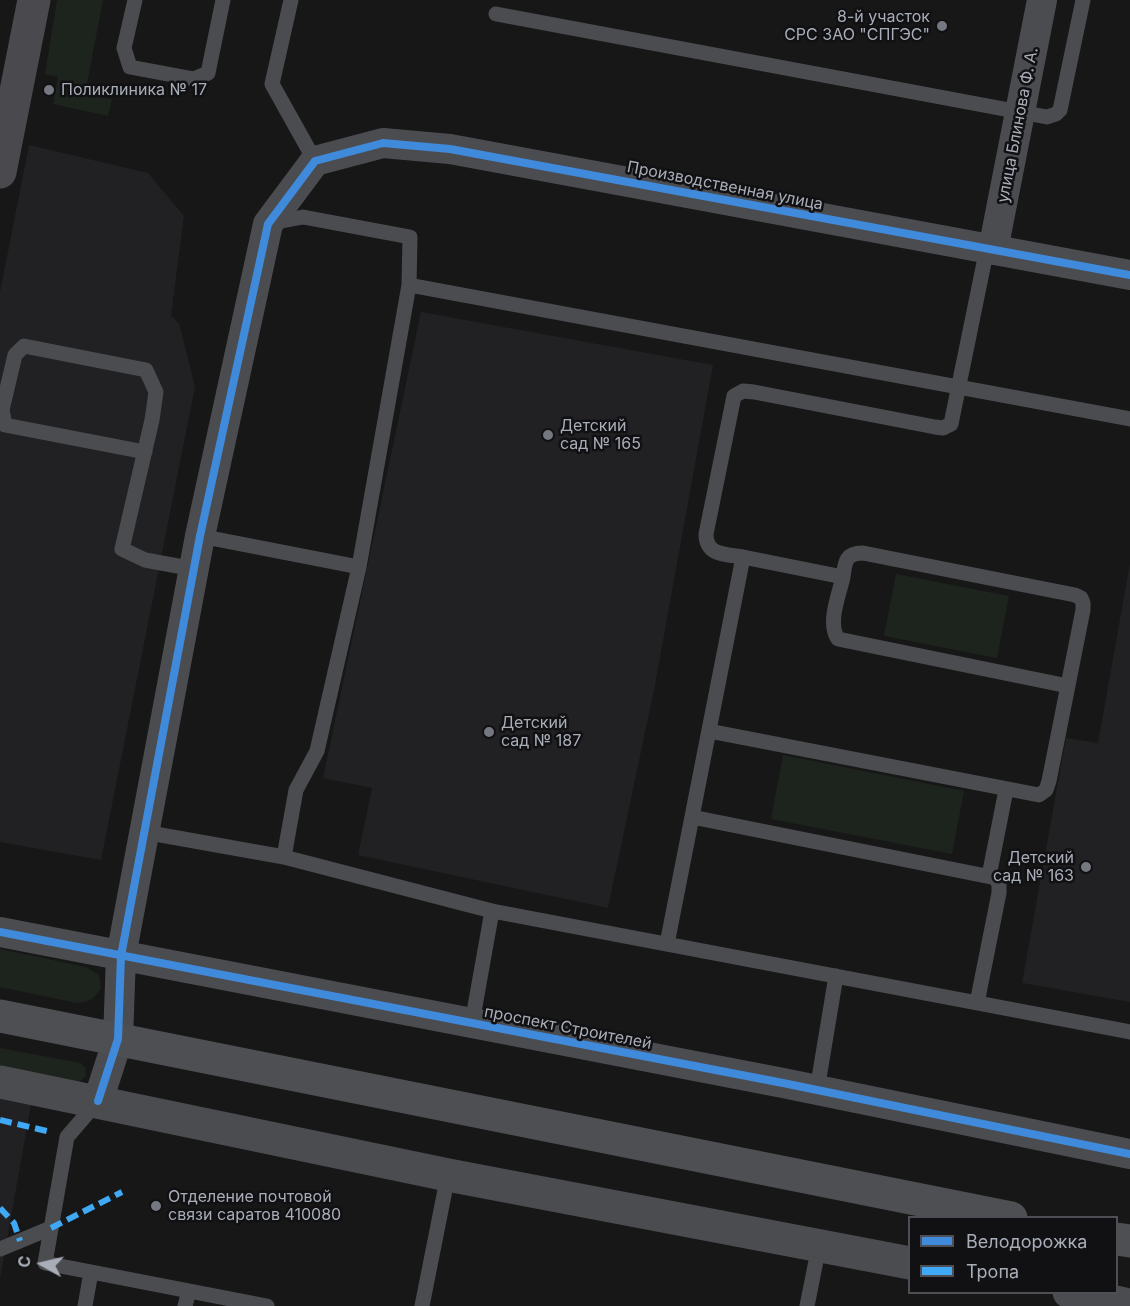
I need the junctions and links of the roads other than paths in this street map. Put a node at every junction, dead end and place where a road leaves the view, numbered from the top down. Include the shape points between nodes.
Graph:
1 (34, 0) edge
2 (135, 0) edge
3 (223, 0) edge
4 (291, 0) edge
5 (1042, 0) edge
6 (1083, 0) edge
7 (496, 14) dead end
8 (1020, 112) junction
9 (315, 160) junction
10 (0, 172) edge
11 (268, 224) junction
12 (990, 249) junction
13 (1130, 275) edge
14 (409, 285) junction
15 (959, 387) junction
16 (1130, 419) edge
17 (145, 452) junction
18 (200, 536) junction
19 (743, 557) junction
20 (359, 567) junction
21 (194, 569) junction
22 (843, 577) junction
23 (1068, 686) junction
24 (709, 731) junction
25 (1006, 789) junction
26 (692, 817) junction
27 (144, 832) junction
28 (284, 857) junction
29 (989, 876) junction
30 (492, 911) junction
31 (0, 932) edge
32 (667, 944) junction
33 (121, 956) junction
34 (836, 976) junction
35 (977, 1003) junction
36 (0, 1016) edge
37 (472, 1023) junction
38 (1130, 1032) edge
39 (118, 1039) junction
40 (0, 1082) edge
41 (817, 1090) junction
42 (98, 1101) junction
43 (1130, 1154) edge
44 (448, 1176) junction
45 (1001, 1216) edge
46 (51, 1228) junction
47 (819, 1246) junction
48 (0, 1249) edge
49 (908, 1263) edge
50 (91, 1272) junction
51 (1074, 1294) edge
52 (187, 1298) edge
53 (1130, 1305) edge
54 (85, 1306) edge
55 (267, 1306) edge
56 (422, 1306) edge
57 (807, 1306) edge

1 - 10 main road
2 - 3 lane via 124,48 130,67 194,79 208,73
4 - 9 lane via 272,84
5 - 8 street, улица Блинова Ф. А.
6 - 8 lane via 1060,110 1047,117
7 - 8 lane
8 - 12 street, улица Блинова Ф. А.
9 - 11 street
9 - 12 street, Производственная улица via 383,143 450,149
11 - 14 lane via 303,217 410,237
11 - 18 street
12 - 13 street, Производственная улица
12 - 15 lane
14 - 15 lane
14 - 20 lane
15 - 16 lane
15 - 19 lane via 951,424 943,428 754,392 743,391 734,396 706,543 716,552
17 - 17 lane via 156,392 146,370 24,346 15,355 2,410 5,424
17 - 21 lane via 122,549 145,560
18 - 20 lane
18 - 21 street
19 - 22 lane
19 - 24 lane
20 - 28 lane via 317,751 296,790
21 - 27 street
22 - 23 lane via 833,632 838,639
22 - 23 lane via 847,558 863,553 1081,597 1083,610
23 - 25 lane via 1046,790 1032,795
24 - 25 lane
24 - 26 lane
25 - 29 lane
26 - 29 lane
26 - 32 lane
27 - 28 lane
27 - 33 street
28 - 30 lane
29 - 35 lane via 996,878 999,893
30 - 32 lane
30 - 37 lane
31 - 33 street, проспект Строителей
32 - 34 lane
33 - 37 street, проспект Строителей
33 - 39 street
34 - 35 lane
34 - 41 lane
35 - 38 lane
36 - 39 main road
37 - 41 street, проспект Строителей
39 - 42 street
39 - 45 main road
40 - 42 street
41 - 43 street, проспект Строителей
42 - 44 street
42 - 46 lane via 67,1137
44 - 47 street
44 - 56 lane
46 - 48 lane
46 - 50 lane via 45,1263
47 - 49 street
47 - 57 lane
50 - 52 lane
50 - 54 lane
51 - 53 street
52 - 55 lane

